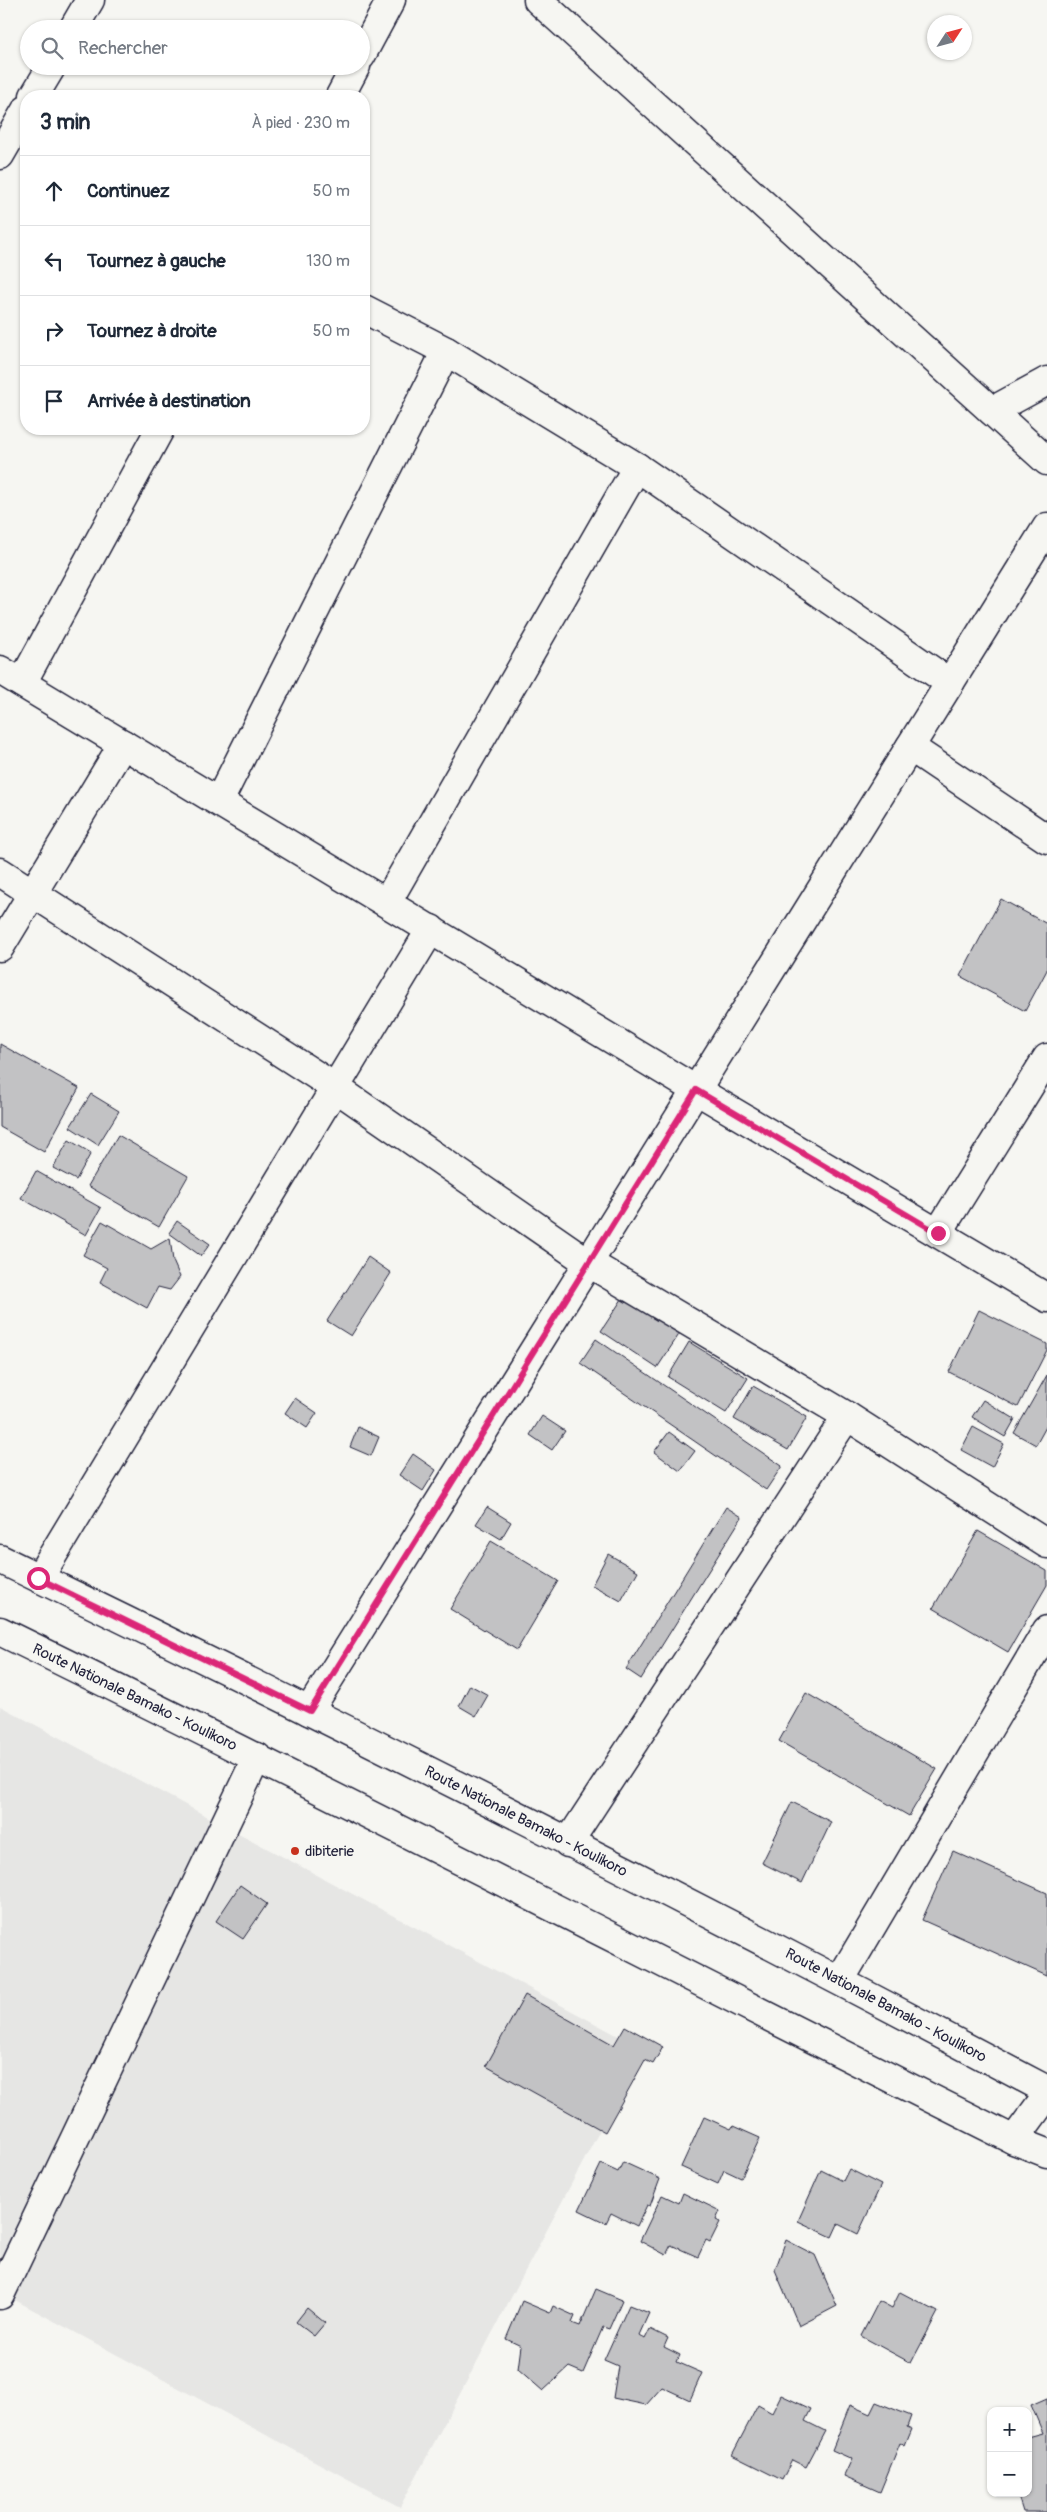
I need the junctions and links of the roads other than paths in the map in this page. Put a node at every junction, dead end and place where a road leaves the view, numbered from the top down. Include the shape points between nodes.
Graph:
1 (90, 0) edge
2 (391, 0) edge
3 (538, 0) edge
4 (79, 20) edge
5 (370, 39) edge
6 (47, 75) edge
7 (351, 75) edge
8 (38, 90) edge
9 (343, 90) edge
10 (20, 127) edge
11 (0, 155) edge
12 (370, 312) edge
13 (446, 351) junction
14 (1047, 381) edge
15 (992, 411) junction
16 (156, 435) edge
17 (1047, 461) edge
18 (637, 466) junction
19 (1047, 527) edge
20 (11, 676) edge
21 (950, 683) junction
22 (123, 744) junction
23 (910, 747) junction
24 (219, 801) junction
25 (1047, 838) edge
26 (0, 872) edge
27 (33, 893) junction
28 (387, 902) junction
29 (431, 929) junction
30 (0, 947) edge
31 (1047, 1058) edge
32 (336, 1088) junction
33 (696, 1090) junction
34 (938, 1233) junction
35 (589, 1263) junction
36 (1047, 1298) edge
37 (847, 1416) junction
38 (1047, 1544) edge
39 (0, 1559) edge
40 (38, 1578) junction
41 (1047, 1630) edge
42 (0, 1631) edge
43 (310, 1711) junction
44 (257, 1757) junction
45 (568, 1842) junction
46 (840, 1980) junction
47 (1047, 2090) edge
48 (1047, 2095) edge
49 (1014, 2140) junction
50 (1047, 2153) edge
51 (0, 2296) edge

1 - 4 street
2 - 5 street
3 - 15 street
6 - 8 street
7 - 9 street
10 - 11 street
12 - 13 street
13 - 18 street
13 - 24 street
14 - 15 street
15 - 17 street
16 - 20 street
18 - 21 street
18 - 28 street
19 - 21 street
20 - 22 street
21 - 23 street
22 - 24 street
22 - 27 street
23 - 25 street
23 - 33 street
24 - 28 street
26 - 27 street
27 - 30 street
27 - 32 street
28 - 29 street
29 - 32 street
29 - 33 street
31 - 34 street
32 - 35 street
32 - 40 street
33 - 34 street
33 - 35 street
34 - 36 street
35 - 37 street
35 - 43 street
37 - 38 street
37 - 45 street
39 - 40 street, Route Nationale Bamako - Koulikoro
40 - 43 street, Route Nationale Bamako - Koulikoro
41 - 46 street
42 - 44 street, Route Nationale Bamako - Koulikoro
43 - 45 street, Route Nationale Bamako - Koulikoro
44 - 49 street, Route Nationale Bamako - Koulikoro
44 - 51 street
45 - 46 street, Route Nationale Bamako - Koulikoro
46 - 47 street, Route Nationale Bamako - Koulikoro
48 - 49 street
49 - 50 street, Route Nationale Bamako - Koulikoro

